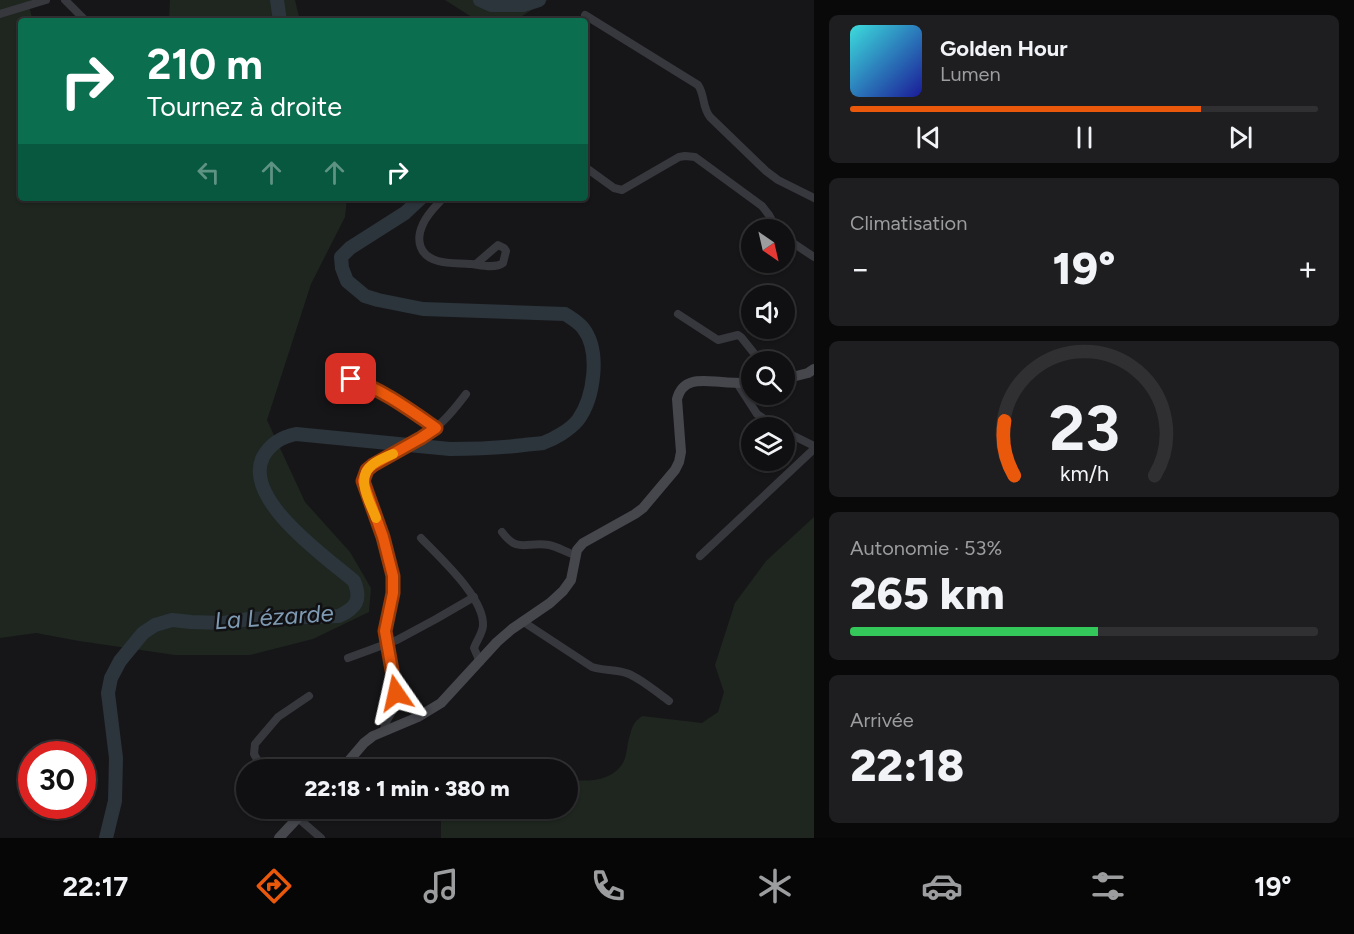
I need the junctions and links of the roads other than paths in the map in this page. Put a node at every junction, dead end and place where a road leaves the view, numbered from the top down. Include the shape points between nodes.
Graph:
1 (46, 0) edge
2 (65, 0) edge
3 (0, 14) edge
4 (585, 15) dead end
5 (84, 18) edge
6 (588, 169) edge
7 (814, 198) edge
8 (440, 201) edge
9 (771, 219) edge
10 (795, 244) edge
11 (814, 257) edge
12 (476, 264) dead end
13 (678, 314) dead end
14 (752, 351) edge
15 (814, 369) edge
16 (795, 376) edge
17 (333, 377) dead end
18 (737, 383) junction
19 (741, 383) edge
20 (466, 394) dead end
21 (761, 417) edge
22 (436, 428) junction
23 (795, 437) edge
24 (814, 447) edge
25 (502, 532) dead end
26 (421, 538) dead end
27 (576, 555) junction
28 (700, 556) dead end
29 (474, 597) junction
30 (522, 621) junction
31 (387, 645) junction
32 (348, 658) dead end
33 (480, 662) junction
34 (309, 696) dead end
35 (669, 701) dead end
36 (384, 730) junction
37 (257, 759) edge
38 (350, 759) edge
39 (297, 819) edge
40 (299, 819) edge
41 (279, 838) edge
42 (321, 838) edge

1 - 3 street
2 - 5 street
4 - 7 street via 698,85 710,117 766,171
6 - 9 street via 622,190 679,158 695,157 762,206
8 - 12 street via 420,232 425,255 440,262
10 - 11 street
13 - 14 street via 718,340 741,337
15 - 16 main road
17 - 22 street via 362,383
18 - 19 main road
18 - 21 street
18 - 27 main road via 696,381 682,388 677,399 681,452 675,470 643,508 583,543
20 - 22 street
22 - 31 street via 373,465 363,481 393,576 385,625
23 - 24 street
24 - 28 street
25 - 27 street via 515,545 546,544
26 - 29 street
27 - 30 main road via 571,580 563,591
29 - 31 street
29 - 33 street via 483,624 474,648
30 - 33 main road
30 - 35 street via 592,668 630,674
31 - 32 street
31 - 36 street via 396,693
33 - 36 main road via 427,713
34 - 37 street via 279,717 255,744
36 - 38 main road via 364,742
39 - 41 main road
40 - 42 street

